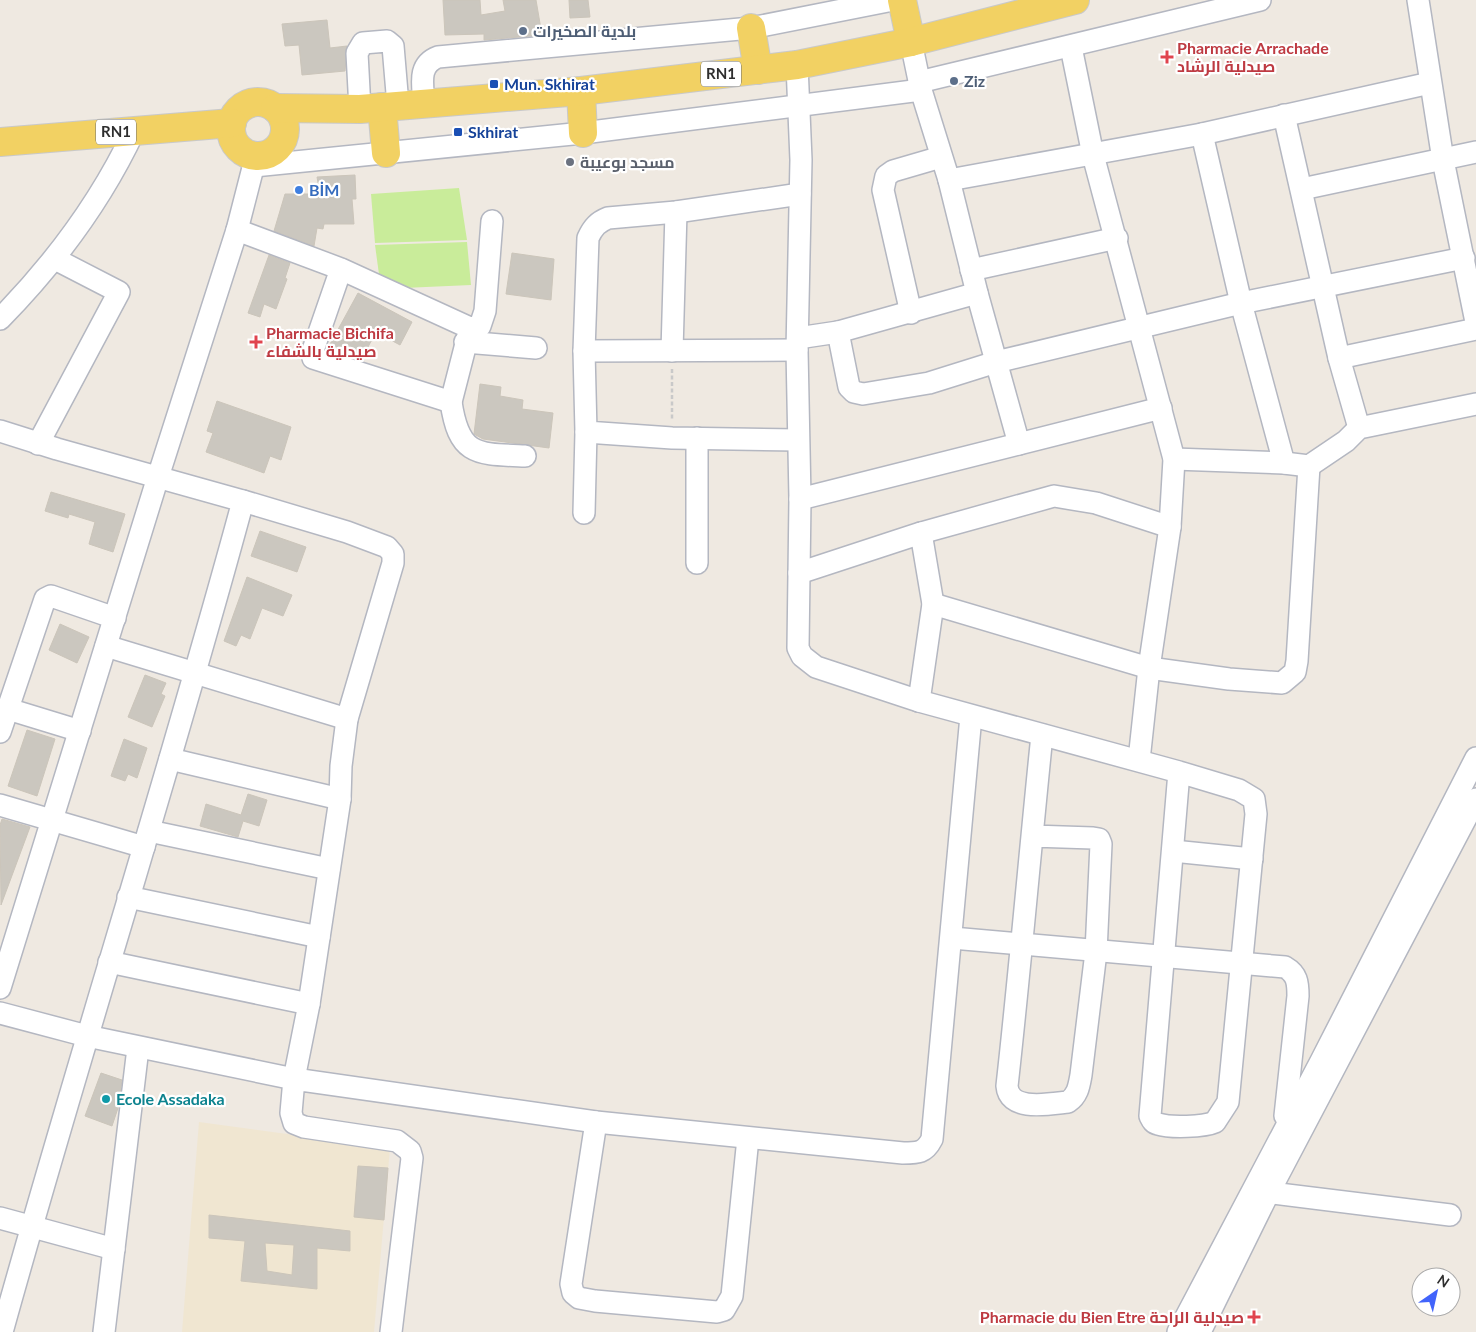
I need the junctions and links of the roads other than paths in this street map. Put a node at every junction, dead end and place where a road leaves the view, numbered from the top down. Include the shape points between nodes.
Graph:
1 (894, 0) edge
2 (902, 0) edge
3 (1260, 0) edge
4 (1418, 0) edge
5 (1061, 2) edge
6 (751, 28) junction
7 (911, 42) junction
8 (1071, 47) junction
9 (797, 65) junction
10 (758, 70) junction
11 (1430, 83) junction
12 (920, 86) junction
13 (581, 91) junction
14 (391, 106) junction
15 (800, 106) junction
16 (275, 108) junction
17 (1284, 115) junction
18 (232, 123) junction
19 (134, 131) junction
20 (583, 133) junction
21 (1202, 134) junction
22 (285, 135) junction
23 (0, 142) edge
24 (1476, 152) edge
25 (386, 153) junction
26 (1093, 155) junction
27 (941, 157) junction
28 (1443, 160) junction
29 (255, 161) junction
30 (949, 180) junction
31 (1302, 189) junction
32 (800, 194) junction
33 (676, 212) junction
34 (492, 221) dead end
35 (238, 230) junction
36 (1116, 238) junction
37 (1464, 258) junction
38 (55, 259) junction
39 (341, 269) junction
40 (971, 270) junction
41 (1322, 287) junction
42 (977, 293) junction
43 (1241, 303) junction
44 (912, 313) junction
45 (0, 319) edge
46 (1476, 322) edge
47 (1140, 329) junction
48 (1476, 329) edge
49 (838, 332) junction
50 (467, 335) junction
51 (798, 344) junction
52 (536, 348) dead end
53 (584, 351) junction
54 (672, 351) junction
55 (1339, 358) junction
56 (996, 362) junction
57 (450, 402) junction
58 (1476, 404) edge
59 (1161, 408) junction
60 (1359, 428) junction
61 (0, 431) edge
62 (586, 432) junction
63 (697, 438) junction
64 (798, 440) junction
65 (38, 444) junction
66 (1019, 444) junction
67 (525, 456) dead end
68 (1174, 458) junction
69 (1284, 463) junction
70 (1309, 466) junction
71 (158, 477) junction
72 (800, 499) junction
73 (244, 501) junction
74 (584, 514) dead end
75 (1170, 527) junction
76 (920, 533) junction
77 (697, 563) dead end
78 (799, 573) junction
79 (933, 604) junction
80 (115, 618) junction
81 (106, 646) junction
82 (1150, 668) junction
83 (197, 672) junction
84 (919, 702) junction
85 (8, 709) junction
86 (971, 716) junction
87 (347, 719) junction
88 (80, 731) junction
89 (0, 732) edge
90 (1042, 735) junction
91 (1476, 758) edge
92 (170, 760) junction
93 (1139, 760) junction
94 (1179, 772) junction
95 (340, 799) junction
96 (1476, 799) edge
97 (0, 805) edge
98 (51, 820) junction
99 (1032, 836) junction
100 (147, 839) junction
101 (1173, 851) junction
102 (1252, 859) junction
103 (329, 869) junction
104 (128, 897) junction
105 (319, 937) junction
106 (952, 938) junction
107 (1023, 944) junction
108 (1096, 952) junction
109 (1164, 957) junction
110 (110, 962) junction
111 (1243, 963) junction
112 (0, 988) edge
113 (309, 1004) junction
114 (0, 1014) edge
115 (87, 1036) junction
116 (138, 1048) junction
117 (294, 1079) junction
118 (596, 1122) junction
119 (1283, 1131) junction
120 (748, 1138) junction
121 (1260, 1192) junction
122 (1450, 1215) dead end
123 (0, 1218) edge
124 (32, 1226) junction
125 (114, 1249) junction
126 (2, 1332) edge
127 (104, 1332) edge
128 (391, 1332) edge
129 (1178, 1332) edge
130 (1200, 1332) edge

1 - 6 street
2 - 7 main road
3 - 8 street
4 - 11 street
5 - 7 main road, RN1
6 - 10 main road
6 - 14 street via 438,57 425,64 422,74
7 - 9 main road, RN1
7 - 12 street
8 - 12 street
8 - 26 street
9 - 10 main road, RN1
9 - 15 street
10 - 13 main road, RN1
11 - 17 street
11 - 28 street
12 - 15 street
12 - 27 street
13 - 14 main road, RN1
13 - 20 main road
14 - 16 main road, RN1
14 - 22 main road, RN1
14 - 25 main road
15 - 20 street
15 - 32 street
16 - 18 main road, RN1 via 253,102 240,110
16 - 22 main road via 284,120
17 - 21 street
17 - 31 street
18 - 19 main road, RN1
18 - 29 main road via 237,145
19 - 23 main road, RN1
19 - 38 street via 115,171
20 - 25 street
21 - 26 street
21 - 43 street
22 - 29 main road via 271,153
24 - 28 street
25 - 29 street
26 - 30 street
26 - 36 street
27 - 30 street
27 - 44 street via 893,171 884,182 883,190
28 - 31 street
28 - 37 street
29 - 35 street
30 - 40 street
31 - 41 street
32 - 33 street
32 - 51 street
33 - 53 street via 608,218 593,228 588,238
33 - 54 street
34 - 50 street via 486,312 480,326
35 - 39 street
35 - 71 street
36 - 40 street
36 - 47 street
37 - 41 street
37 - 46 street
38 - 45 street
38 - 65 street via 119,292
39 - 50 street
39 - 57 street via 313,358
40 - 42 street
41 - 43 street
41 - 55 street
42 - 44 street
42 - 56 street
43 - 47 street
43 - 69 street
44 - 49 street
47 - 56 street
47 - 59 street
48 - 55 street
49 - 51 street
49 - 56 street via 849,387 863,394 929,383
50 - 52 street
50 - 57 street
51 - 54 street
51 - 64 street
53 - 54 street
53 - 62 street
55 - 60 street
56 - 66 street
57 - 67 street via 454,426 469,447 493,455
58 - 60 street
59 - 66 street
59 - 68 street
60 - 70 street
61 - 65 street
62 - 63 street
62 - 74 street
63 - 64 street
63 - 77 street
64 - 72 street
65 - 71 street
66 - 72 street
68 - 69 street
68 - 75 street
69 - 70 street
70 - 82 street via 1295,672 1282,683
71 - 73 street
71 - 80 street
72 - 78 street
73 - 83 street
73 - 87 street via 347,532 392,550 393,563
75 - 76 street via 1096,503 1054,496
75 - 82 street
76 - 78 street
76 - 79 street
78 - 84 street via 798,648 802,656 816,667
79 - 82 street
79 - 84 street
80 - 81 street
80 - 85 street via 52,596 45,599
81 - 83 street
81 - 88 street
82 - 93 street
83 - 87 street
83 - 92 street
84 - 86 street
85 - 88 street
85 - 89 street
86 - 90 street
86 - 106 street
87 - 95 street
88 - 98 street
90 - 93 street
90 - 99 street
91 - 119 street
92 - 95 street
92 - 100 street
93 - 94 street
94 - 101 street
94 - 102 street via 1239,790 1254,799
95 - 103 street
96 - 121 street
97 - 98 street
98 - 100 street
98 - 112 street
99 - 107 street
99 - 108 street via 1093,838 1102,844
100 - 103 street
100 - 104 street
101 - 102 street
101 - 109 street
102 - 111 street
103 - 105 street
104 - 105 street
104 - 110 street
105 - 113 street
106 - 107 street
106 - 120 street via 929,1147 921,1153 903,1153
107 - 108 street
107 - 108 street via 1006,1086 1011,1100 1019,1103 1059,1103 1074,1098 1081,1075
108 - 109 street
109 - 111 street
109 - 111 street via 1150,1116 1159,1125 1210,1124 1220,1118 1225,1109
110 - 113 street
110 - 115 street
111 - 119 street via 1285,967 1298,981
113 - 117 street
114 - 115 street
115 - 116 street
115 - 124 street
116 - 117 street
116 - 125 street
117 - 118 street
117 - 128 street via 290,1113 294,1123 397,1141 410,1151 404,1240
118 - 120 street
118 - 120 street via 571,1284 578,1298 595,1300 724,1310 732,1296
119 - 121 street
121 - 122 street
121 - 129 street
121 - 130 street
123 - 124 street
124 - 125 street
124 - 126 street
125 - 127 street

